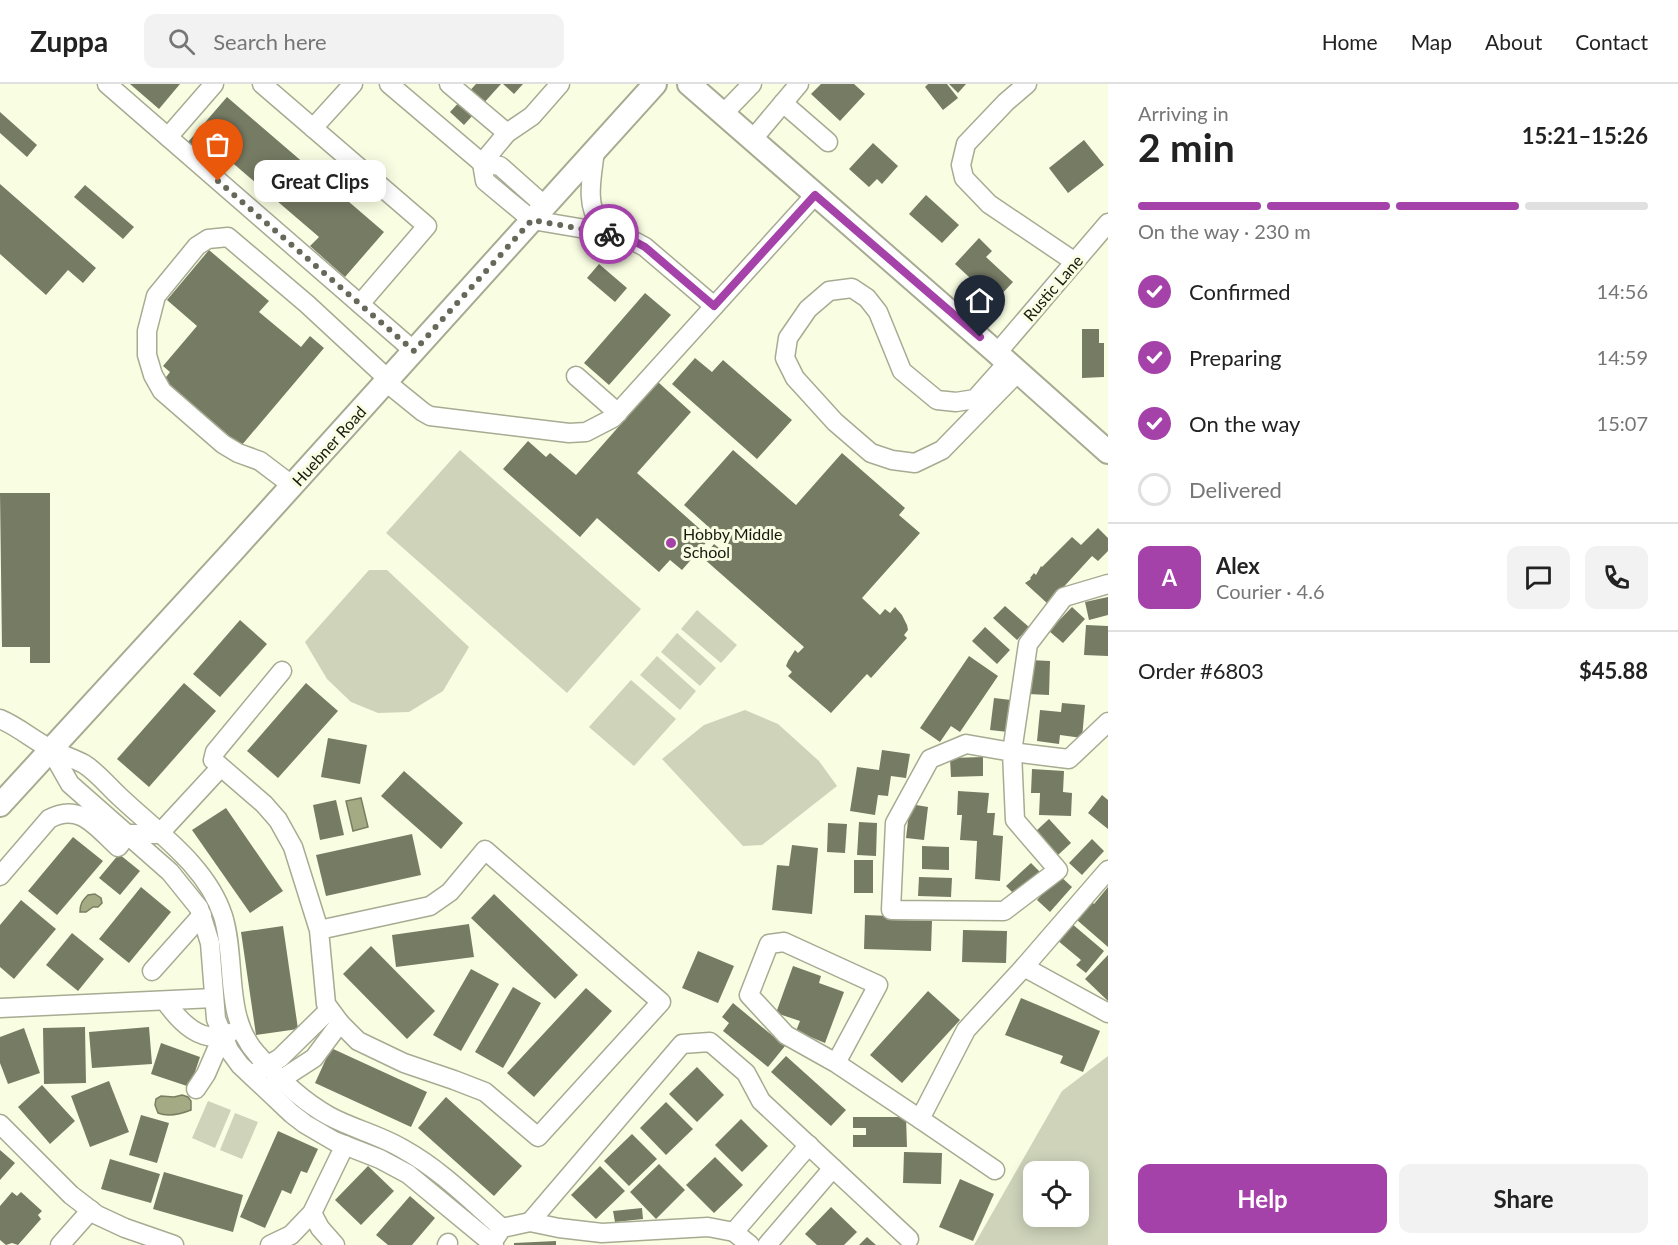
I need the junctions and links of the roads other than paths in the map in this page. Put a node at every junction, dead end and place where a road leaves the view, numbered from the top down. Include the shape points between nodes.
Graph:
1 (107, 84) edge
2 (214, 84) edge
3 (262, 84) edge
4 (353, 84) edge
5 (390, 84) edge
6 (449, 84) edge
7 (560, 84) edge
8 (655, 84) edge
9 (689, 84) edge
10 (752, 84) edge
11 (799, 84) edge
12 (1027, 84) edge
13 (783, 103) junction
14 (723, 114) junction
15 (313, 128) junction
16 (507, 134) junction
17 (168, 137) junction
18 (752, 140) junction
19 (828, 142) dead end
20 (595, 150) junction
21 (482, 163) junction
22 (815, 195) junction
23 (538, 213) junction
24 (1108, 223) edge
25 (615, 234) junction
26 (1075, 262) junction
27 (360, 304) junction
28 (714, 306) junction
29 (414, 351) junction
30 (1008, 362) junction
31 (576, 376) dead end
32 (387, 381) junction
33 (956, 402) junction
34 (618, 412) junction
35 (973, 420) junction
36 (1108, 452) edge
37 (292, 486) junction
38 (1108, 584) edge
39 (282, 671) dead end
40 (0, 719) edge
41 (1108, 722) edge
42 (50, 749) junction
43 (1012, 753) junction
44 (220, 768) junction
45 (0, 805) edge
46 (128, 834) junction
47 (159, 834) junction
48 (1108, 870) edge
49 (0, 876) edge
50 (202, 915) junction
51 (319, 930) junction
52 (219, 942) junction
53 (1024, 967) junction
54 (152, 971) dead end
55 (214, 998) junction
56 (165, 1001) junction
57 (0, 1008) edge
58 (1108, 1013) edge
59 (334, 1017) junction
60 (240, 1028) junction
61 (222, 1037) junction
62 (836, 1063) junction
63 (268, 1065) junction
64 (250, 1074) junction
65 (282, 1079) junction
66 (196, 1089) dead end
67 (266, 1089) junction
68 (920, 1119) junction
69 (0, 1124) edge
70 (388, 1141) junction
71 (345, 1145) junction
72 (808, 1145) junction
73 (380, 1159) junction
74 (833, 1168) junction
75 (995, 1170) dead end
76 (91, 1210) junction
77 (312, 1213) junction
78 (530, 1222) junction
79 (734, 1232) junction
80 (497, 1239) edge
81 (909, 1239) dead end
82 (60, 1245) edge
83 (174, 1245) edge
84 (270, 1245) edge
85 (335, 1245) edge
86 (750, 1245) edge
87 (767, 1245) edge

1 - 17 street
2 - 17 street
3 - 15 street
4 - 15 street
5 - 21 street
6 - 16 street
7 - 16 street via 532,116
8 - 20 main road, Huebner Road
9 - 14 main road
10 - 14 street
11 - 13 street
12 - 26 street via 966,144 961,165 964,178 988,204
13 - 18 street
13 - 19 street
14 - 18 main road
15 - 27 street via 427,226
16 - 21 street
17 - 27 street
18 - 22 main road
20 - 23 main road, Huebner Road
20 - 25 street via 592,209 599,222
21 - 23 street via 485,181
22 - 28 street
22 - 30 main road
23 - 25 street
23 - 29 main road, Huebner Road
24 - 26 street, Rustic Lane
25 - 28 street via 645,247
26 - 30 street, Rustic Lane
27 - 29 street
28 - 34 street
29 - 32 main road, Huebner Road
30 - 33 street via 975,399
30 - 35 street
30 - 36 main road
31 - 34 street
32 - 34 street via 423,412 442,418 577,433 586,432
32 - 37 main road, Huebner Road
32 - 37 street via 307,304 228,237 208,239 197,246 156,296 147,331 147,355 153,375 162,391 223,444 260,460
33 - 35 street
33 - 35 street via 937,400 902,371 878,312 852,288 829,291 808,309 788,338 785,358 795,378 835,422 871,453 915,463 942,450
37 - 42 main road, Huebner Road
38 - 43 street via 1064,597 1028,644
39 - 44 street via 215,752 213,760
40 - 42 street
41 - 43 street via 1069,759
42 - 45 main road, Huebner Road
42 - 46 street via 70,784
42 - 47 street via 85,765
43 - 43 street via 966,744 930,759 895,823 891,910 1004,911 1058,870 1016,820
44 - 47 street
44 - 51 street via 278,820 293,847
46 - 47 street
46 - 49 street via 118,847 81,814 60,813 49,819
46 - 50 street via 189,893
47 - 52 street via 200,874 222,915
48 - 53 street
50 - 52 street
50 - 54 street
51 - 59 street via 324,990
51 - 59 street via 430,906 450,892 485,850 661,1002 538,1137 485,1092 404,1063 358,1041
52 - 55 street
52 - 60 street
53 - 58 street
53 - 68 street via 966,1030
55 - 56 street
55 - 61 street
56 - 57 street
56 - 61 street via 180,1021 198,1034
59 - 63 street
59 - 65 street via 314,1058
60 - 61 street
60 - 63 street
61 - 64 street
61 - 66 street
62 - 62 street via 878,985 784,942 769,944 749,995 786,1035
62 - 68 street
63 - 64 street
63 - 65 street
64 - 67 street
65 - 67 street
65 - 70 street via 328,1115
67 - 71 street via 305,1124
68 - 75 street
69 - 76 street via 71,1196
70 - 73 street
70 - 80 street via 445,1177
71 - 73 street
71 - 77 street
72 - 74 street
72 - 78 street via 761,1101 746,1073 710,1041 682,1044
72 - 79 street
73 - 80 street via 408,1174
74 - 81 street
74 - 87 street
76 - 82 street
76 - 83 street via 125,1228
77 - 84 street via 291,1235
77 - 85 street
78 - 79 street via 602,1233 708,1227
78 - 80 street
79 - 86 street

